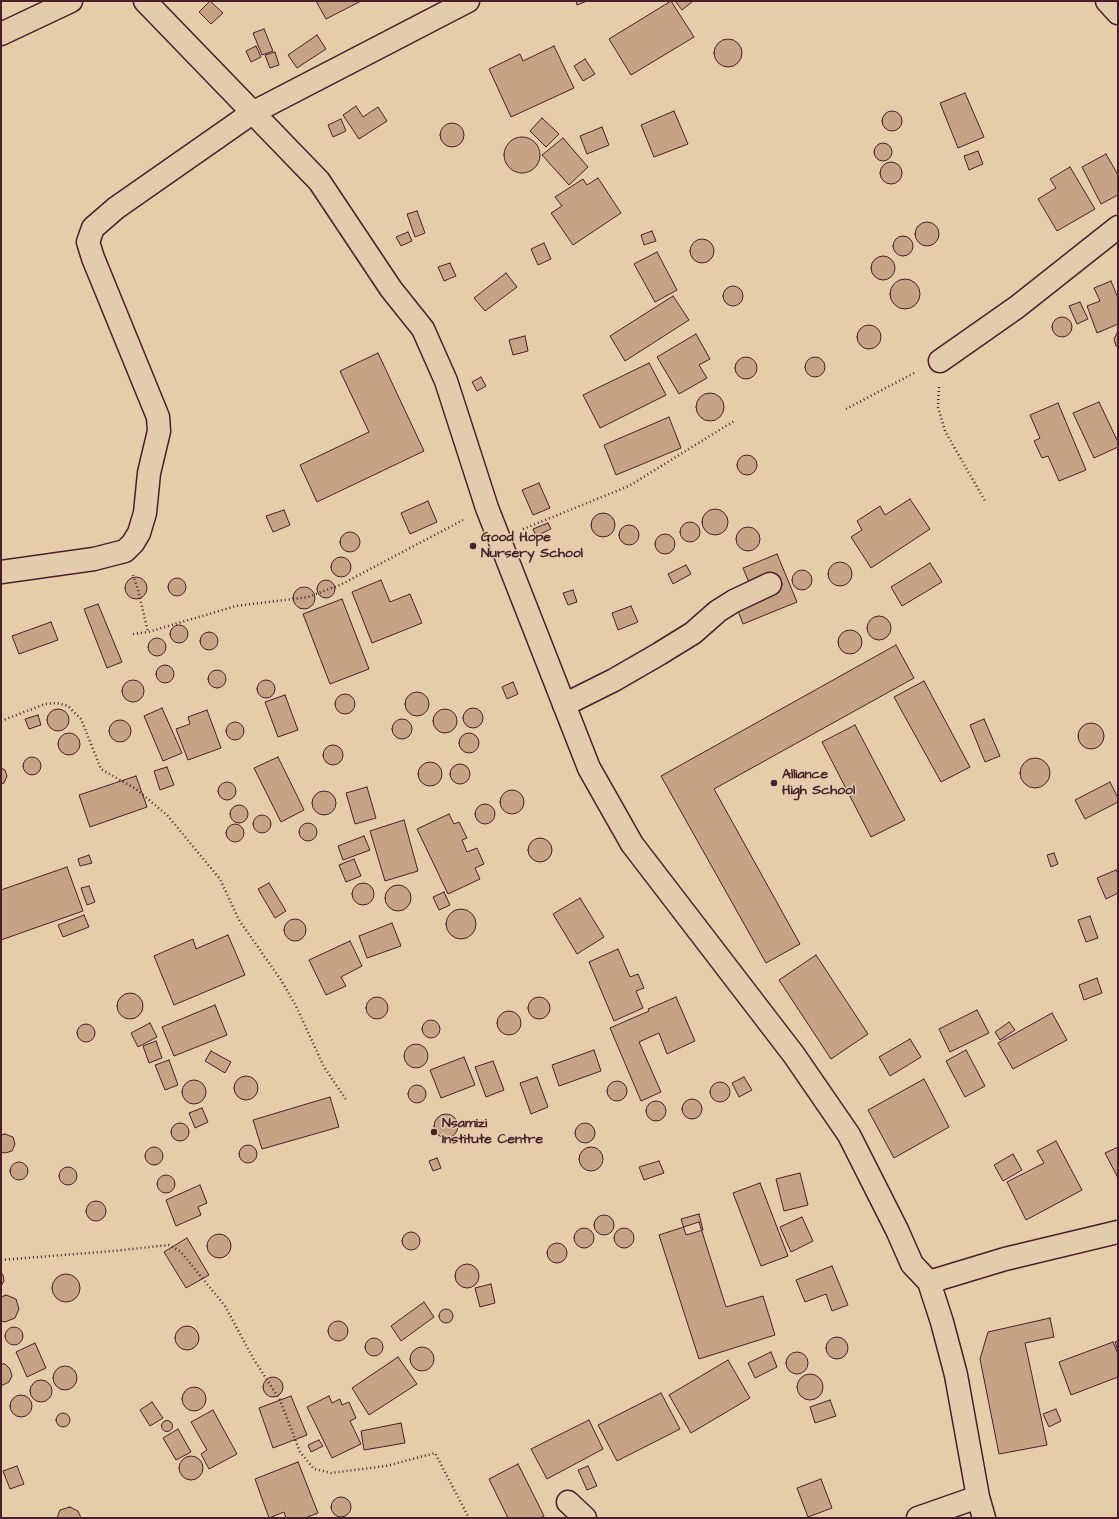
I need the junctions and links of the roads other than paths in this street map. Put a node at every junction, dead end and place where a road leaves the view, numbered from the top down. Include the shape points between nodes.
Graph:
1 (70, 1) edge
2 (145, 1) edge
3 (468, 1) edge
4 (1107, 1) edge
5 (1118, 13) edge
6 (1, 34) edge
7 (252, 113) junction
8 (1118, 227) edge
9 (940, 361) road end
10 (1, 572) edge
11 (770, 584) dead end
12 (564, 705) junction
13 (1118, 1232) edge
14 (929, 1282) junction
15 (978, 1497) junction
16 (568, 1502) dead end
17 (585, 1518) edge
18 (918, 1518) edge
19 (984, 1518) edge

1 - 6 street
2 - 7 street
3 - 7 street
4 - 5 street
7 - 10 street via 116,208 93,228 88,242 158,417 159,431 140,533 125,551 94,559
7 - 12 street via 319,181 391,289 423,329 446,381 487,508
8 - 9 street via 1017,307
11 - 12 street via 718,611 693,633 659,654
12 - 14 street via 589,768 632,844 794,1056 849,1135 912,1264
13 - 14 street via 1005,1259
14 - 15 street via 956,1376
15 - 18 street
15 - 19 street
16 - 17 street

